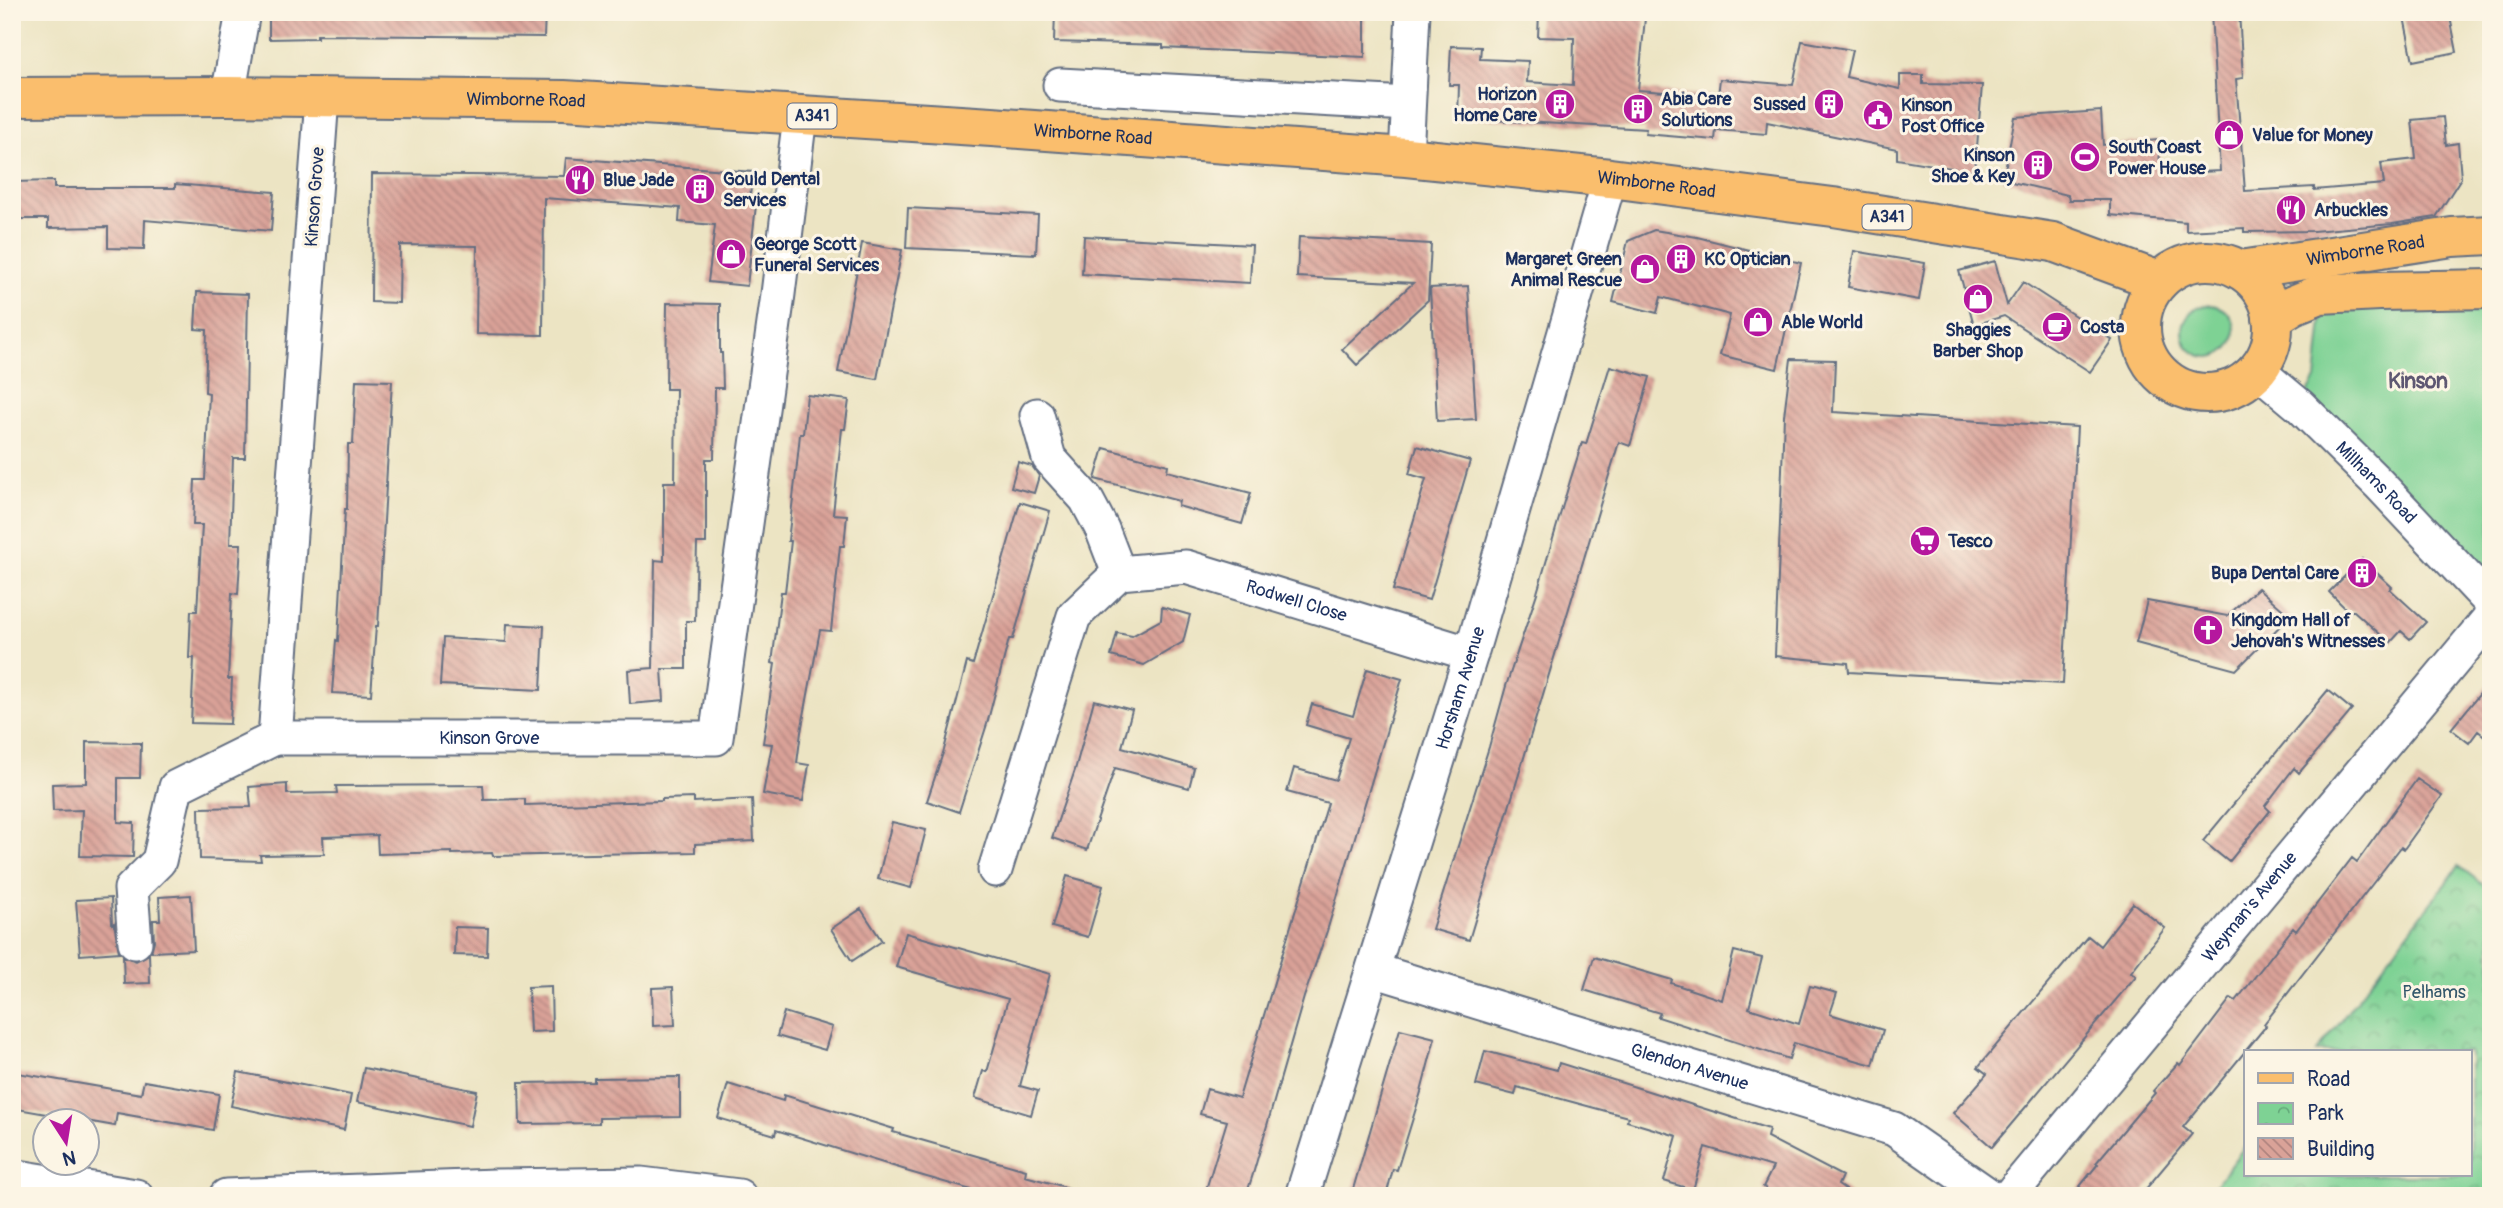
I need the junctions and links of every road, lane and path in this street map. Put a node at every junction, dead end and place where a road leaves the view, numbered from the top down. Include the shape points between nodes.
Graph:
1 (243, 12) edge
2 (1413, 12) edge
3 (1060, 85) dead end
4 (228, 96) junction
5 (12, 97) edge
6 (322, 98) junction
7 (1408, 104) junction
8 (800, 116) junction
9 (1406, 157) junction
10 (1610, 178) junction
11 (2491, 235) edge
12 (2241, 270) junction
13 (2159, 281) junction
14 (2491, 289) edge
15 (2272, 318) junction
16 (2256, 370) junction
17 (1037, 415) dead end
18 (1119, 573) junction
19 (2491, 603) edge
20 (2491, 616) edge
21 (1471, 654) junction
22 (275, 738) junction
23 (995, 870) dead end
24 (135, 942) dead end
25 (1373, 970) junction
26 (12, 1176) edge
27 (136, 1196) edge
28 (226, 1196) edge
29 (739, 1196) edge
30 (1302, 1196) edge
31 (1990, 1196) edge
32 (2009, 1196) edge

1 - 4 street
2 - 7 street
3 - 7 street
4 - 5 main road, Wimborne Road / A341
4 - 6 main road, Wimborne Road / A341
6 - 8 main road, Wimborne Road / A341 via 565,100
6 - 22 street, Kinson Grove
7 - 9 street
8 - 9 main road, Wimborne Road / A341
8 - 22 street, Kinson Grove via 716,738
9 - 10 main road, Wimborne Road / A341
10 - 13 main road, Wimborne Road / A341 via 2053,242
10 - 21 street, Horsham Avenue
11 - 12 main road, Wimborne Road
12 - 13 main road via 2224,263 2189,263
12 - 15 main road via 2267,299
13 - 16 main road via 2147,298 2141,340 2162,376 2177,386 2211,393 2228,390
14 - 15 main road, Wimborne Road via 2320,294
15 - 16 main road via 2267,355
16 - 19 street, Millhams Road via 2359,464
17 - 18 street via 1049,458 1086,499
18 - 21 street, Rodwell Close via 1186,567
18 - 23 street via 1074,616
20 - 32 street, Weyman's Avenue
21 - 25 street, Horsham Avenue
22 - 24 street via 176,787 159,861 131,889
25 - 30 street, Horsham Avenue
25 - 31 street, Glendon Avenue via 1894,1129
26 - 27 street
28 - 29 street via 641,1184

